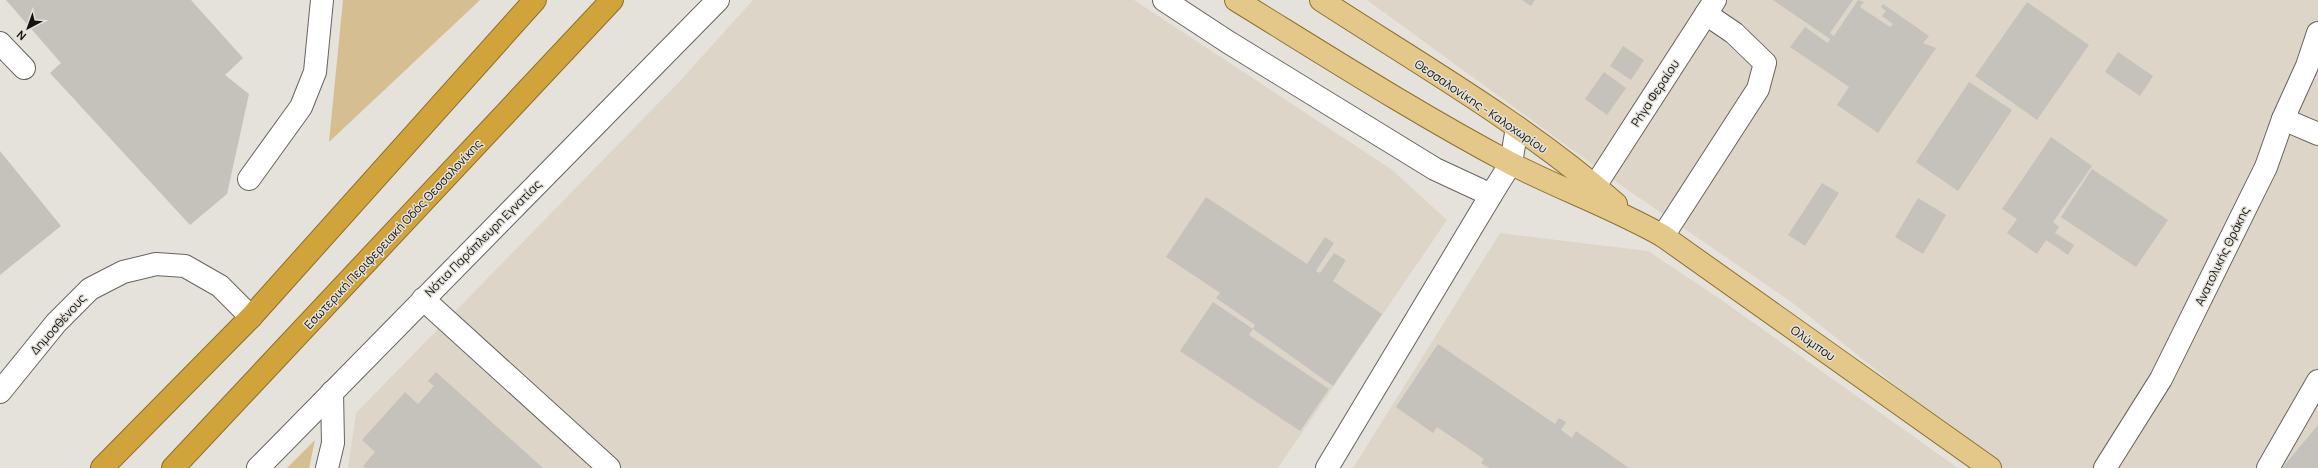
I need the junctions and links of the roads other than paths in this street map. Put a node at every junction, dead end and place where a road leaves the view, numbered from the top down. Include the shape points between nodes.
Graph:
1 (322, 0) edge
2 (535, 0) edge
3 (612, 0) edge
4 (1164, 0) edge
5 (1236, 0) edge
6 (1320, 0) edge
7 (714, 4) edge
8 (1710, 7) edge
9 (2318, 33) edge
10 (0, 43) edge
11 (24, 68) dead end
12 (2283, 119) junction
13 (1517, 127) junction
14 (2318, 134) edge
15 (1511, 163) junction
16 (249, 179) dead end
17 (1595, 186) junction
18 (1491, 195) junction
19 (1636, 220) junction
20 (1663, 236) junction
21 (423, 299) junction
22 (251, 318) junction
23 (2318, 380) edge
24 (0, 392) edge
25 (332, 392) junction
26 (102, 468) edge
27 (173, 468) edge
28 (258, 468) edge
29 (327, 468) edge
30 (609, 468) edge
31 (1327, 468) edge
32 (1990, 468) edge
33 (2105, 468) edge
34 (2268, 468) edge

1 - 16 street via 315,72 302,108
2 - 22 highway
3 - 27 highway, Εσωτερική Περιφερειακή Οδός Θεσσαλονίκης
4 - 18 street via 1435,169
5 - 15 main road via 1380,89
6 - 13 main road, Θεσσαλονίκης - Καλοχωρίου
7 - 21 street, Νότια Παράπλευρη Εγνατίας
8 - 17 street, Ρήγα Φεραίου
8 - 20 street via 1765,63 1758,89
9 - 12 street, Ανατολικής Θράκης via 2307,66
10 - 11 street
12 - 14 street
12 - 33 street, Ανατολικής Θράκης via 2266,167 2161,380
13 - 15 street
13 - 17 main road, Θεσσαλονίκης - Καλοχωρίου
15 - 18 street
15 - 19 main road
17 - 19 main road, Θεσσαλονίκης - Καλοχωρίου
18 - 31 street
19 - 20 main road, Ολύμπου
20 - 32 main road, Ολύμπου
21 - 25 street, Νότια Παράπλευρη Εγνατίας
21 - 30 street
22 - 24 street, Δημοσθένους via 220,286 186,266 156,264 123,272 90,289 56,323
22 - 26 highway
23 - 34 street
25 - 28 street, Νότια Παράπλευρη Εγνατίας
25 - 29 street via 333,443

